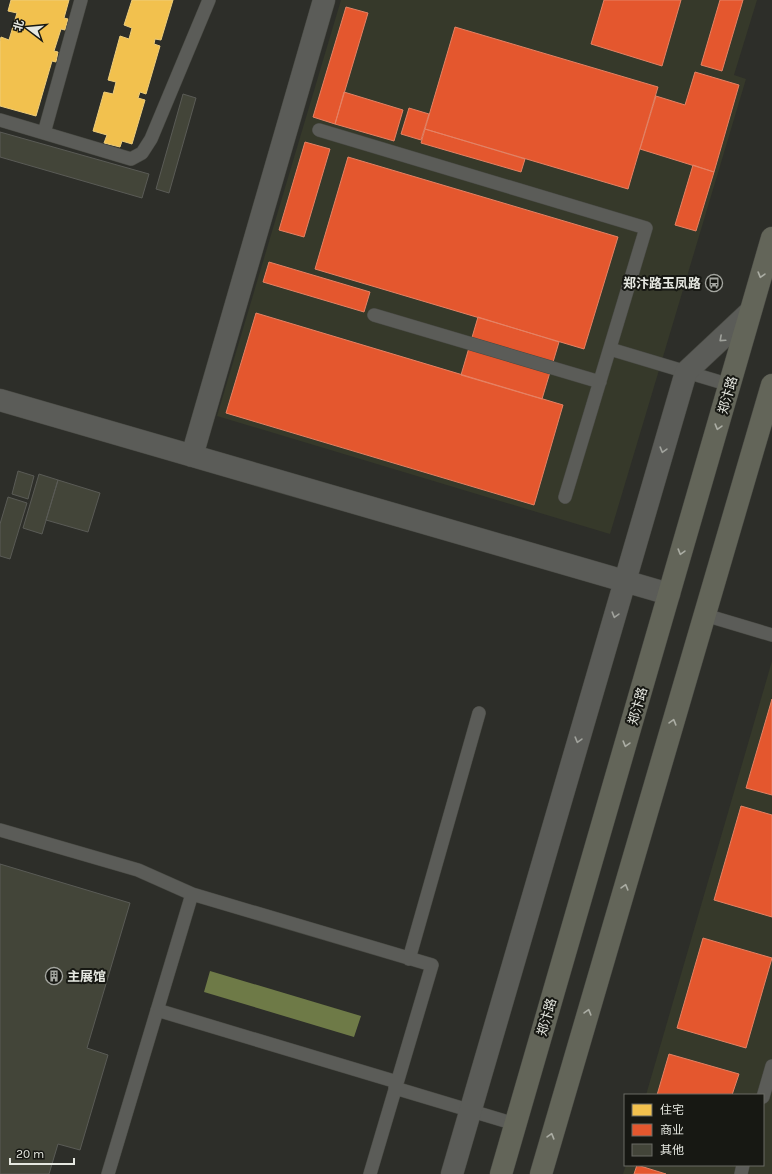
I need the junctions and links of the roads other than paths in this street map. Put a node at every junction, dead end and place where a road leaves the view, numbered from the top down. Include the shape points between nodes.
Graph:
1 (81, 0) edge
2 (209, 0) edge
3 (324, 0) edge
4 (0, 120) edge
5 (319, 130) dead end
6 (44, 133) junction
7 (772, 238) edge
8 (750, 312) junction
9 (374, 315) dead end
10 (610, 349) junction
11 (686, 372) junction
12 (600, 382) junction
13 (730, 385) junction
14 (772, 385) edge
15 (0, 400) edge
16 (192, 456) junction
17 (565, 497) dead end
18 (624, 581) junction
19 (669, 594) junction
20 (705, 615) junction
21 (772, 635) edge
22 (479, 713) dead end
23 (0, 830) edge
24 (192, 894) junction
25 (409, 959) junction
26 (157, 1010) junction
27 (772, 1066) edge
28 (396, 1085) junction
29 (764, 1094) edge
30 (470, 1111) junction
31 (515, 1124) junction
32 (108, 1174) edge
33 (370, 1174) edge
34 (452, 1174) edge
35 (500, 1174) edge
36 (541, 1174) edge

1 - 6 lane
2 - 6 lane via 151,138 142,153 131,159
3 - 16 street
4 - 6 lane
5 - 10 lane via 646,228
7 -> 8 main road, 郑汴路
8 -> 11 street
8 - 13 main road, 郑汴路
9 - 12 lane
10 - 11 lane
10 - 12 lane
11 - 13 lane
11 -> 18 street
12 - 17 lane
13 -> 19 main road, 郑汴路
14 - 20 main road
15 - 16 street
16 - 18 street
18 - 19 street
18 -> 30 street
19 -> 31 main road, 郑汴路
20 - 21 lane
36 -> 20 main road
22 - 25 lane
23 - 24 lane via 138,870
24 - 25 lane
24 - 26 lane
25 - 28 lane via 432,965
26 - 28 lane
26 - 32 lane
27 - 29 lane
28 - 30 lane
28 - 33 lane
30 - 31 lane
30 - 34 street
31 - 35 main road, 郑汴路

